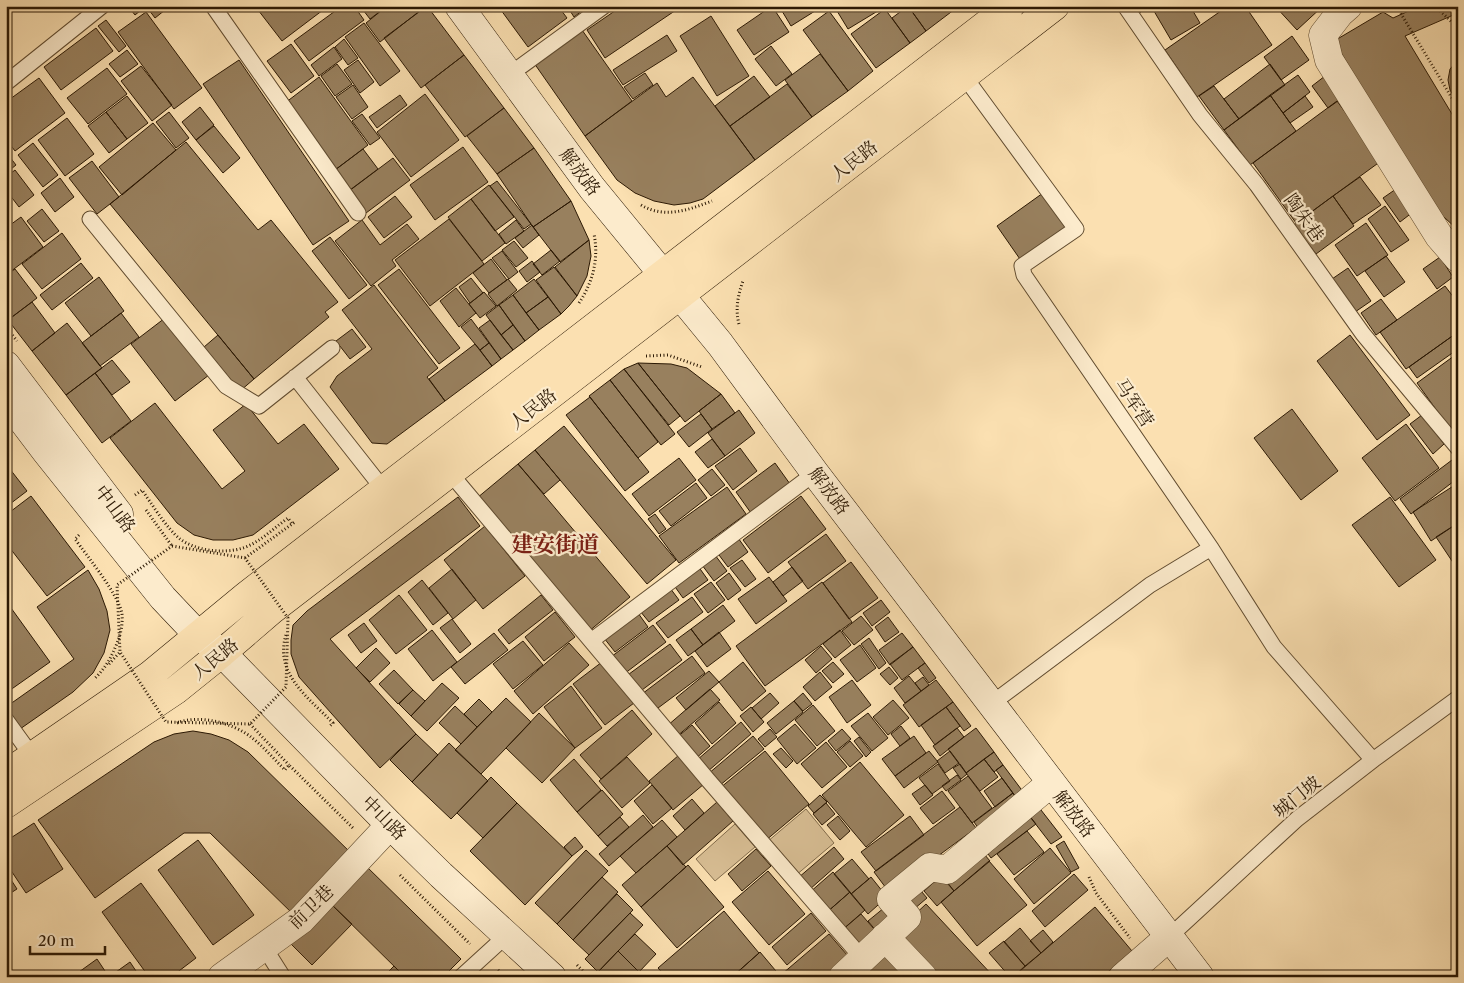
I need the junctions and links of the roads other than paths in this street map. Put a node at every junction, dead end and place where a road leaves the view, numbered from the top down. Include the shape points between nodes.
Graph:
1 (102, 6) edge
2 (214, 6) edge
3 (459, 6) edge
4 (604, 6) edge
5 (1010, 6) edge
6 (1055, 6) edge
7 (1125, 6) edge
8 (1348, 6) edge
9 (509, 75) junction
10 (964, 76) junction
11 (6, 83) edge
12 (358, 213) dead end
13 (90, 219) dead end
14 (1458, 258) edge
15 (663, 274) junction
16 (680, 295) junction
17 (332, 348) dead end
18 (12, 354) edge
19 (295, 377) junction
20 (6, 399) edge
21 (1458, 448) edge
22 (450, 473) junction
23 (815, 473) junction
24 (384, 490) junction
25 (1211, 548) junction
26 (204, 631) junction
27 (591, 641) junction
28 (222, 653) junction
29 (1458, 698) edge
30 (991, 704) junction
31 (6, 720) edge
32 (32, 756) junction
33 (1373, 760) junction
34 (6, 774) edge
35 (1051, 783) junction
36 (6, 804) edge
37 (390, 825) junction
38 (507, 935) junction
39 (885, 937) junction
40 (1169, 937) junction
41 (264, 947) junction
42 (853, 968) edge
43 (222, 977) edge
44 (283, 977) edge
45 (461, 977) edge
46 (552, 977) edge
47 (923, 977) edge
48 (1123, 977) edge
49 (1200, 977) edge

1 - 11 lane
2 - 12 lane
3 - 9 street, 解放路
4 - 9 lane
5 - 15 main road, 人民路
6 - 10 main road, 人民路
7 - 21 lane, 陶朱巷 via 1200,114 1258,185 1363,334
8 - 14 street via 1323,35 1329,60 1439,236
9 - 15 street, 解放路 via 592,188
10 - 16 main road, 人民路
10 - 25 lane, 马军营 via 1076,229 1022,266 1024,275
13 - 19 lane via 226,386 259,406
15 - 16 street, 解放路
15 - 24 main road, 人民路
16 - 22 main road, 人民路
16 - 23 street, 解放路
17 - 19 lane
18 - 26 street, 中山路
19 - 24 lane
20 - 26 street, 中山路 via 163,598
22 - 27 lane
22 - 28 main road, 人民路 via 272,610
23 - 27 lane
23 - 30 street, 解放路
24 - 26 main road, 人民路
25 - 30 lane via 1150,585
25 - 33 lane, 马军营 via 1274,647
26 - 28 street, 中山路
26 - 32 main road, 人民路 via 150,675
27 - 42 lane via 708,780
28 - 36 main road, 人民路 via 176,690
28 - 37 street, 中山路
29 - 33 lane, 城门坡
30 - 35 street, 解放路
31 - 32 lane
32 - 34 main road, 人民路
33 - 40 lane, 城门坡 via 1297,819
35 - 39 street via 947,870 930,867 891,898 906,917
35 - 40 street, 解放路
37 - 38 street, 中山路
37 - 41 street, 前卫巷 via 301,920
38 - 45 lane
38 - 46 street, 中山路
39 - 42 street
39 - 47 street
40 - 48 street
40 - 49 street, 解放路
41 - 43 street, 前卫巷
41 - 44 lane

